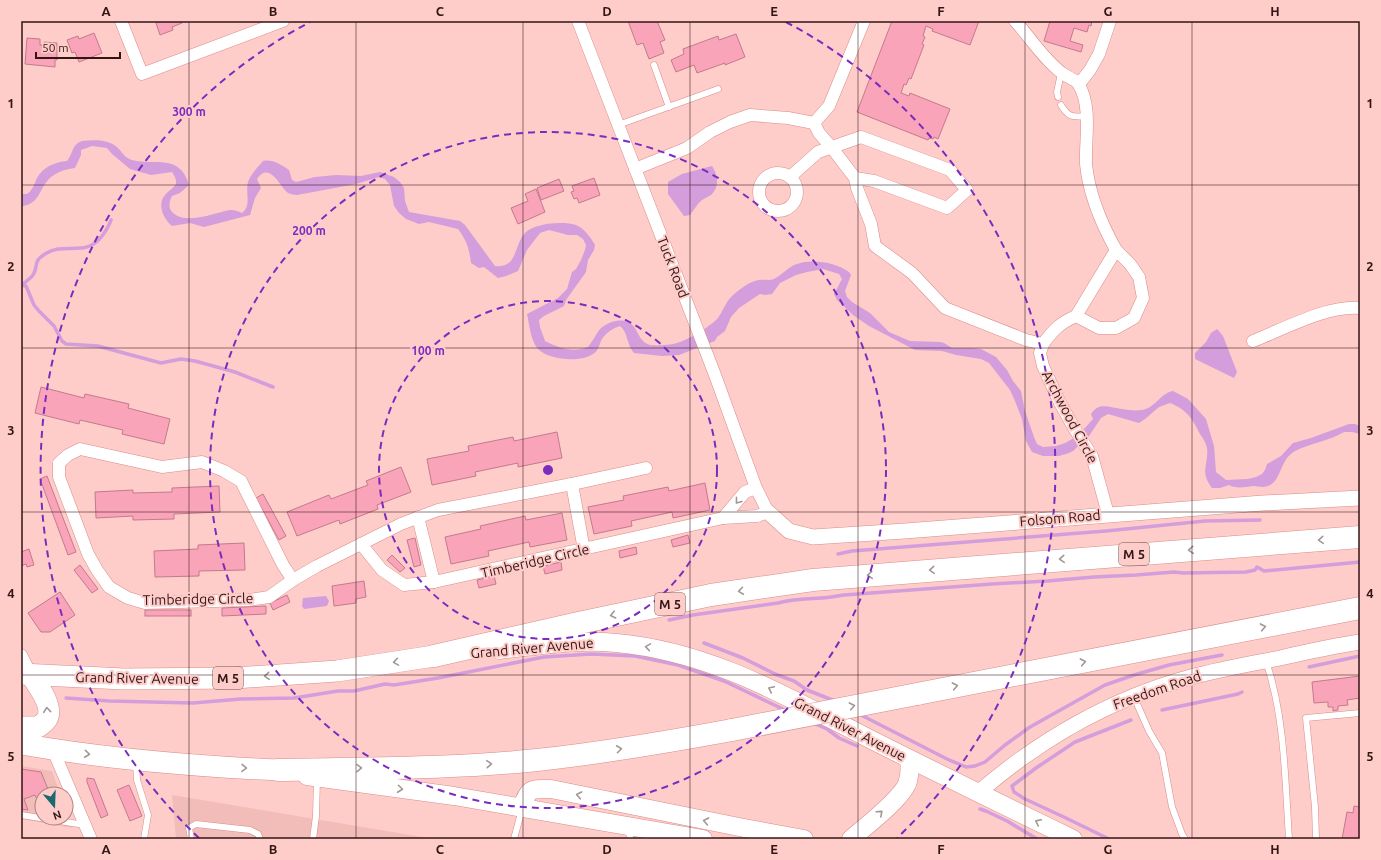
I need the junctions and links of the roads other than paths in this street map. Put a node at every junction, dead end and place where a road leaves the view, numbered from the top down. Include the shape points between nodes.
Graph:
1 (121, 21) edge
2 (283, 21) edge
3 (578, 21) edge
4 (864, 21) edge
5 (1015, 21) edge
6 (1110, 21) edge
7 (654, 65) dead end
8 (1061, 73) junction
9 (1079, 84) junction
10 (718, 89) dead end
11 (1058, 97) dead end
12 (1061, 105) dead end
13 (669, 107) junction
14 (1086, 116) junction
15 (814, 123) junction
16 (618, 125) junction
17 (832, 148) junction
18 (635, 169) junction
19 (790, 177) dead end
20 (855, 178) junction
21 (1116, 250) junction
22 (1360, 308) edge
23 (1076, 316) junction
24 (1253, 342) dead end
25 (1042, 344) junction
26 (646, 468) dead end
27 (572, 484) junction
28 (756, 488) junction
29 (1360, 498) edge
30 (768, 512) junction
31 (1108, 514) junction
32 (418, 517) junction
33 (723, 518) junction
34 (1360, 537) edge
35 (361, 544) junction
36 (584, 550) junction
37 (293, 580) junction
38 (434, 582) junction
39 (1360, 608) edge
40 (1360, 642) edge
41 (21, 655) edge
42 (434, 656) junction
43 (1266, 660) junction
44 (26, 674) edge
45 (1134, 696) junction
46 (1360, 713) edge
47 (21, 727) edge
48 (21, 744) edge
49 (53, 750) junction
50 (136, 759) junction
51 (910, 759) junction
52 (278, 770) junction
53 (317, 778) junction
54 (978, 793) junction
55 (522, 807) junction
56 (21, 815) edge
57 (85, 825) junction
58 (744, 828) junction
59 (629, 832) edge
60 (91, 839) edge
61 (144, 839) edge
62 (190, 839) edge
63 (260, 839) edge
64 (313, 839) edge
65 (514, 839) edge
66 (703, 839) edge
67 (729, 839) edge
68 (804, 839) edge
69 (851, 839) edge
70 (1073, 839) edge
71 (1185, 839) edge
72 (1289, 839) edge
73 (1316, 839) edge

1 - 2 street via 142,74
3 - 16 street, Tuck Road
4 - 15 street via 830,106
5 - 8 street via 1038,51
6 - 9 street via 1099,54
7 - 13 lane
8 - 9 street
8 - 11 lane
9 - 14 street via 1086,102
10 - 13 lane
12 - 14 lane via 1072,117
13 - 16 lane
14 - 21 street via 1086,163 1089,184 1097,211
15 - 17 street
15 - 18 street via 750,114 710,132 687,148
16 - 18 street, Tuck Road
17 - 19 street via 818,152
17 - 20 street
17 - 20 street via 861,137 950,170 967,190 947,208 874,181
18 - 28 street, Tuck Road
20 - 25 street via 872,224 875,246 912,273 945,308
21 - 23 street
21 - 23 street via 1139,277 1143,298 1134,318 1116,328 1099,328
22 - 24 street via 1330,311
23 - 25 street via 1051,332
25 - 31 street, Archwood Circle via 1040,352 1043,366 1059,401 1096,465
26 - 27 street, Timberidge Circle
27 - 32 street, Timberidge Circle via 438,510
27 - 36 street
28 - 30 street, Tuck Road
28 -> 33 street via 745,492
29 - 31 street, Folsom Road
30 - 31 street, Folsom Road via 789,531 813,537
30 - 33 street, Timberidge Circle via 757,516
32 - 35 street, Timberidge Circle
32 - 38 street
33 - 36 street, Timberidge Circle
34 -> 42 highway, M 5 via 813,580 711,595
35 - 37 street, Timberidge Circle
35 - 38 street, Timberidge Circle via 382,570 404,585
36 - 38 street, Timberidge Circle
37 - 37 street, Timberidge Circle via 241,481 224,471 202,462 162,467 80,449 59,463 59,477 88,554 109,587 128,598 145,603 249,600 269,597
52 -> 39 highway, bridge via 462,766 536,760 641,746
40 - 43 street, Freedom Road
41 - 44 street
42 -> 44 highway, Grand River Avenue / M 5 via 337,671 235,678 124,679
51 -> 42 main road, Grand River Avenue via 744,676 681,654 616,642 591,642
43 - 45 street, Freedom Road via 1190,677
43 - 72 lane via 1274,684 1284,746
47 -> 44 highway via 38,727 48,718 49,713 43,695
45 - 54 street, Freedom Road via 1073,725
45 - 71 lane via 1162,753 1172,807
46 - 73 lane via 1306,718
48 - 49 highway
49 -> 50 highway
49 - 57 street
50 -> 52 highway via 209,767
50 - 61 lane via 137,780 148,815
51 - 54 main road, Grand River Avenue
69 -> 51 main road via 898,798 907,784
52 - 53 main road
53 -> 55 main road
53 - 64 lane
70 -> 54 main road, Grand River Avenue
58 -> 55 main road via 551,789 534,789 527,794
55 - 59 main road
55 - 65 lane
56 - 57 lane
57 - 60 street
58 - 67 main road
58 - 68 main road
59 - 66 main road
62 - 63 lane via 189,828 196,824 250,830 258,834

